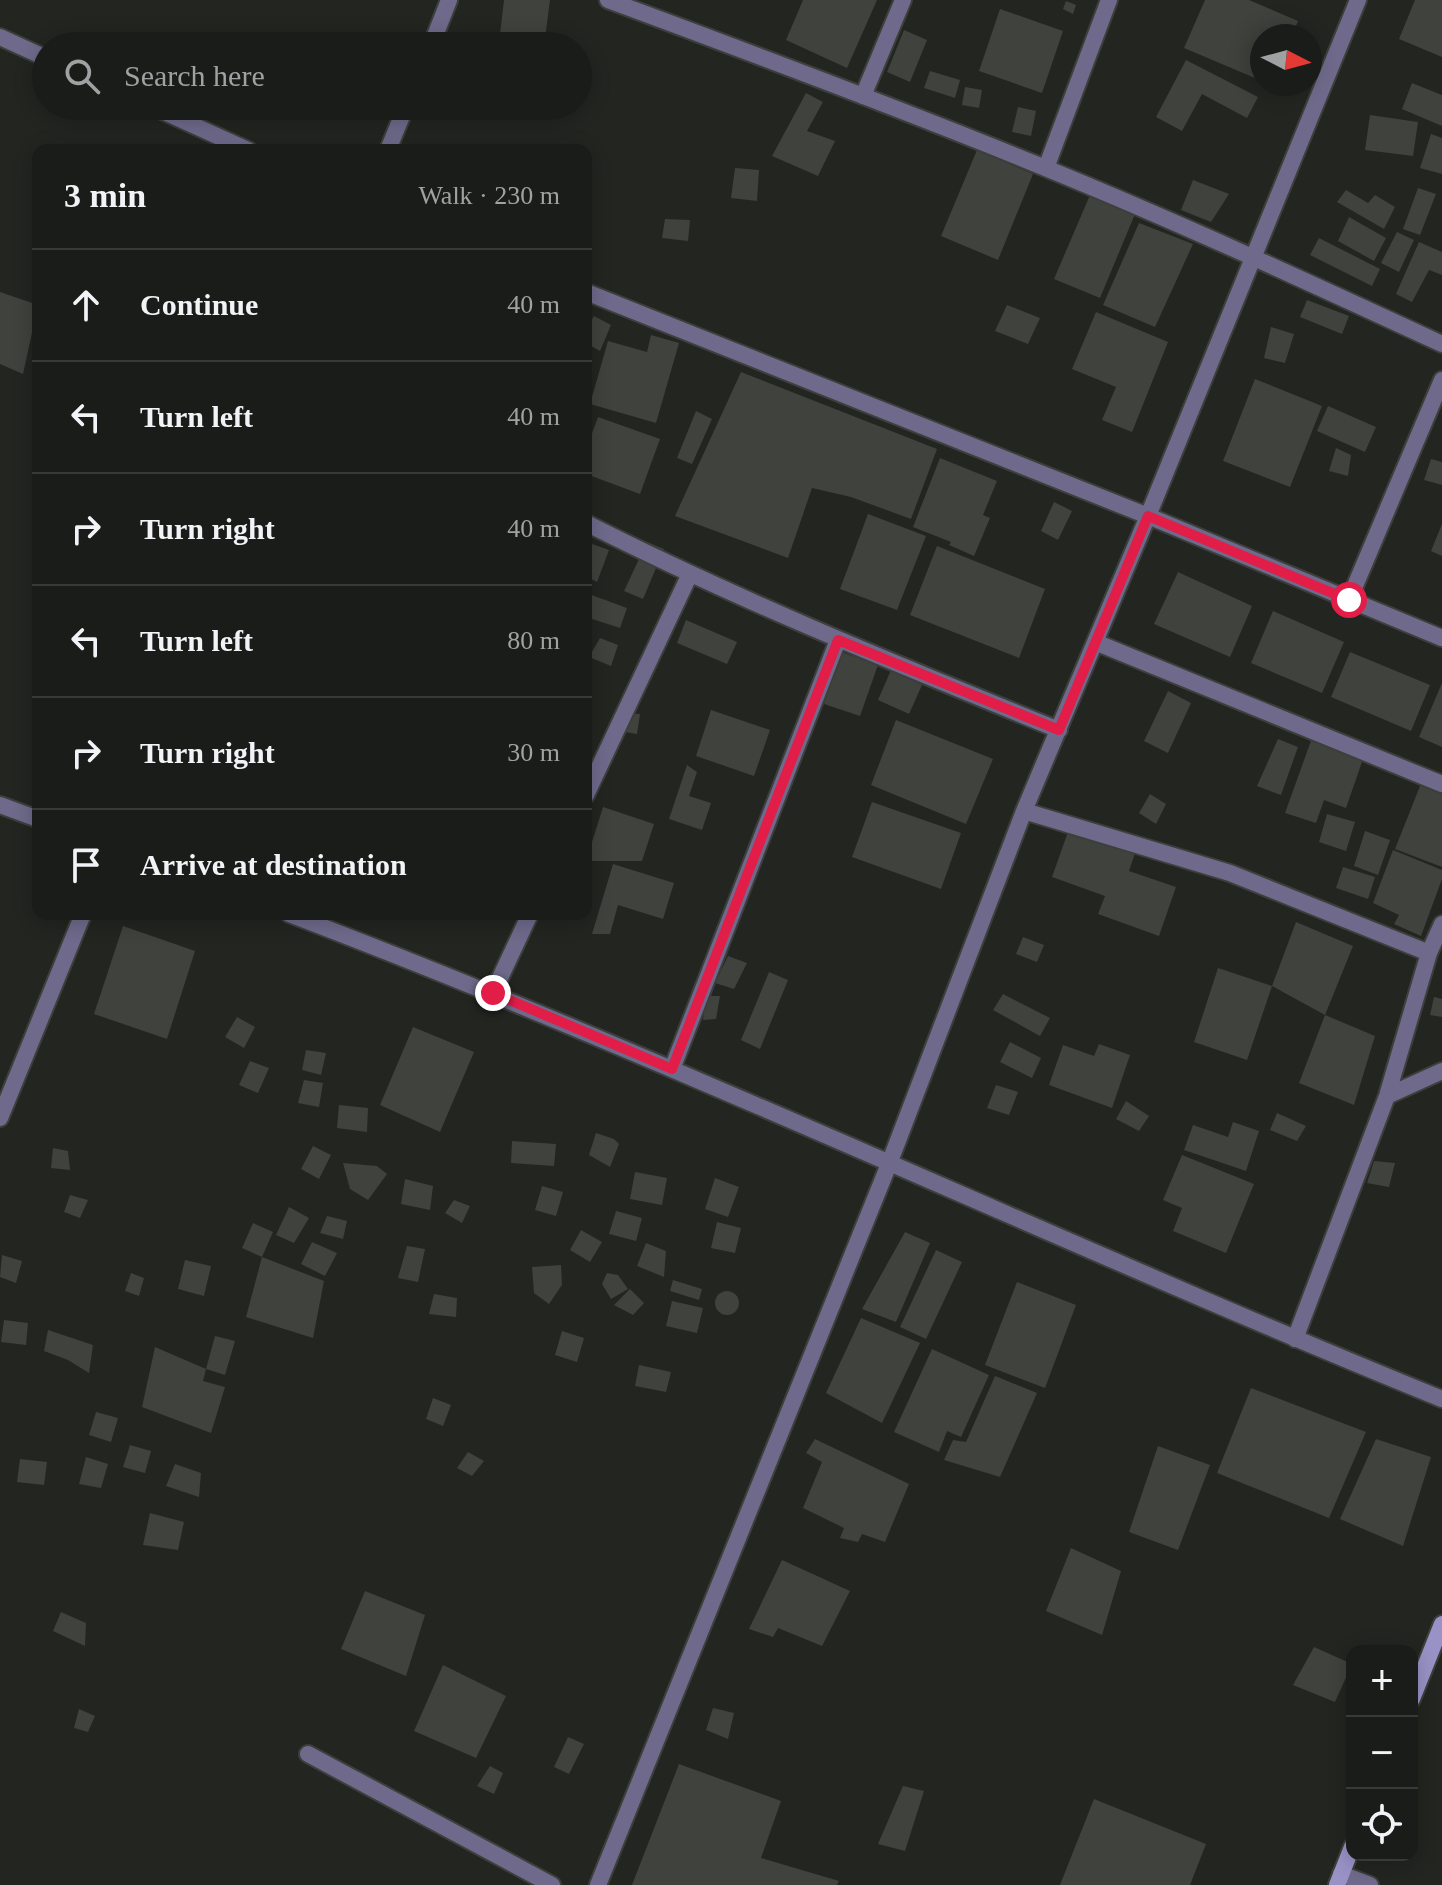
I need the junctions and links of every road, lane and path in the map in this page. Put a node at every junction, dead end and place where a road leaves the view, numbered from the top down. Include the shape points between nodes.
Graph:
1 (449, 0) edge
2 (608, 0) edge
3 (903, 0) edge
4 (1109, 0) edge
5 (1358, 0) edge
6 (436, 32) edge
7 (0, 37) edge
8 (32, 52) edge
9 (863, 96) junction
10 (182, 120) edge
11 (400, 120) edge
12 (235, 144) edge
13 (390, 144) edge
14 (1046, 168) junction
15 (1253, 258) junction
16 (592, 294) edge
17 (1442, 344) edge
18 (1442, 380) edge
19 (1148, 516) junction
20 (592, 526) edge
21 (689, 576) junction
22 (1349, 600) junction
23 (1442, 638) edge
24 (838, 640) junction
25 (1095, 642) junction
26 (1059, 730) junction
27 (592, 782) edge
28 (1442, 784) edge
29 (0, 805) edge
30 (1024, 811) junction
31 (32, 817) edge
32 (81, 920) edge
33 (527, 920) edge
34 (327, 921) edge
35 (1442, 924) edge
36 (1429, 953) junction
37 (493, 993) junction
38 (672, 1069) junction
39 (1442, 1071) edge
40 (1387, 1096) junction
41 (0, 1118) edge
42 (889, 1164) junction
43 (1295, 1339) junction
44 (1442, 1399) edge
45 (1442, 1624) edge
46 (1418, 1684) edge
47 (308, 1754) dead end
48 (1339, 1879) edge
49 (552, 1885) edge
50 (598, 1885) edge
51 (1370, 1885) edge

1 - 6 street
2 - 9 street
3 - 9 street
4 - 14 street
5 - 15 street
7 - 8 street
9 - 14 street
10 - 12 street
11 - 13 street
14 - 15 street
15 - 17 street
15 - 19 street
16 - 19 street
18 - 22 street
19 - 22 street
19 - 25 street
20 - 21 street
21 - 24 street
21 - 27 street
22 - 23 street
24 - 26 street
24 - 38 street
25 - 26 street
25 - 28 street
26 - 30 street
29 - 31 street
30 - 36 street via 1230,873
30 - 42 street
32 - 41 street
33 - 37 street
34 - 37 street
35 - 36 street
36 - 40 street
37 - 38 street
38 - 42 street
39 - 40 street
40 - 43 street
42 - 43 street
42 - 50 street
43 - 44 street
45 - 46 street
47 - 49 street
48 - 51 street

